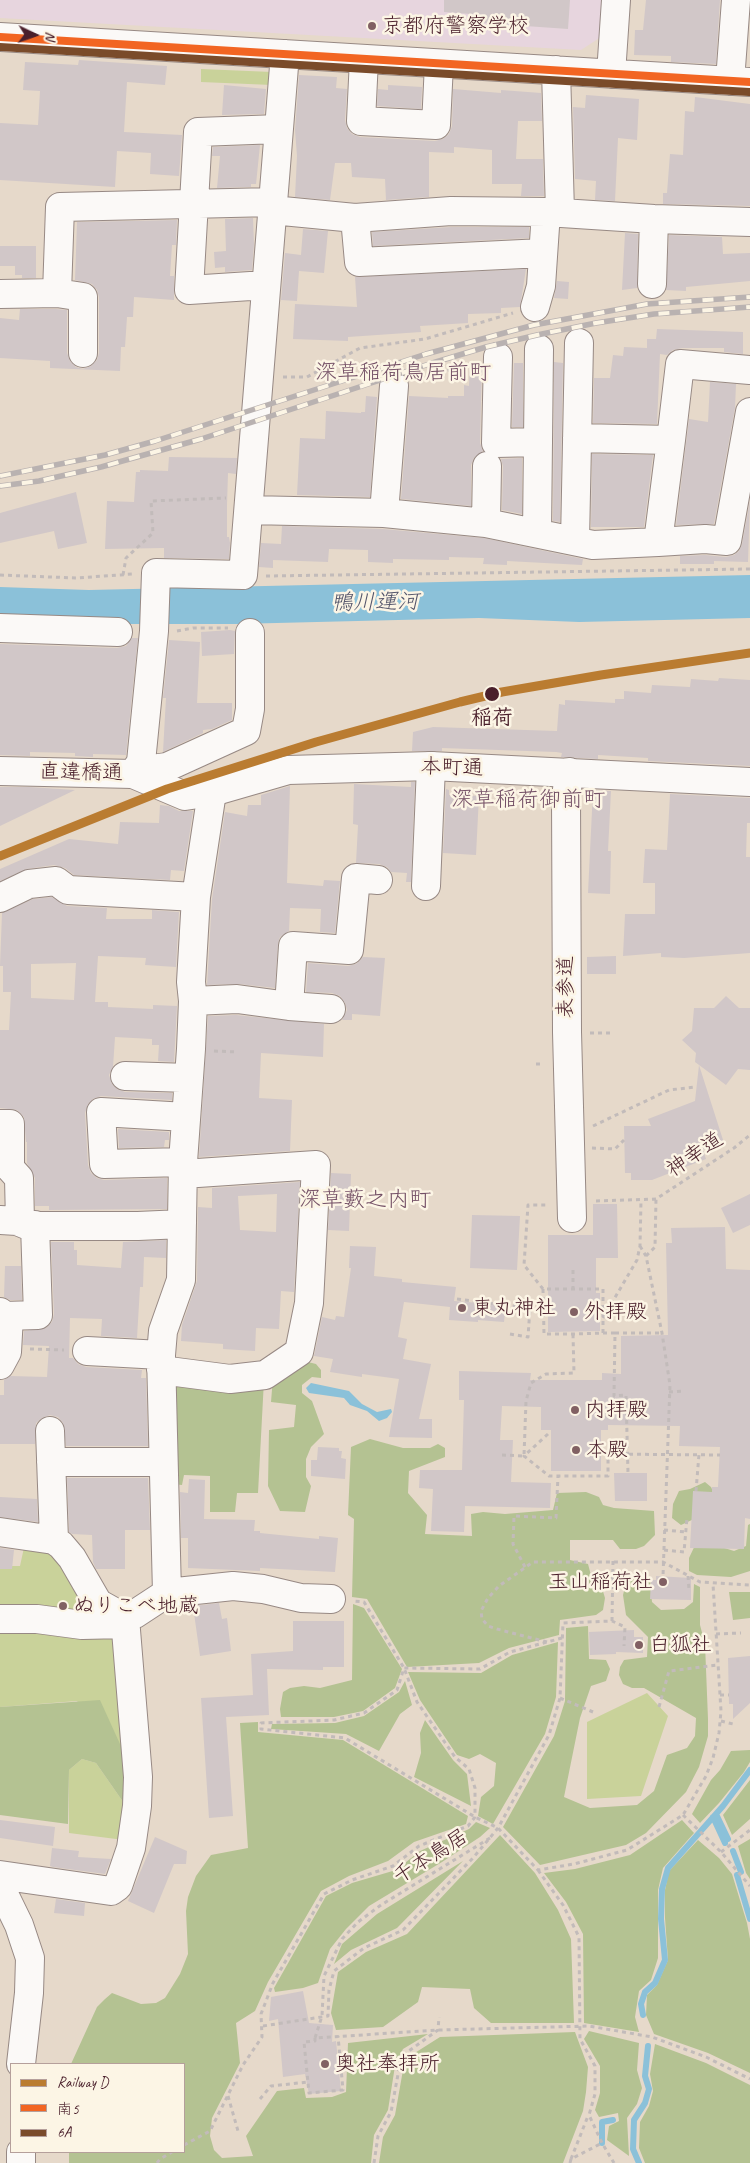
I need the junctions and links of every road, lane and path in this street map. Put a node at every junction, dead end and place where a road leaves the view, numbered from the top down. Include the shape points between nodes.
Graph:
1 (616, 0) edge
2 (736, 0) edge
3 (0, 37) edge
4 (285, 54) junction
5 (364, 59) junction
6 (439, 64) junction
7 (556, 70) junction
8 (611, 74) junction
9 (740, 81) edge
10 (279, 129) junction
11 (194, 203) junction
12 (273, 206) junction
13 (553, 212) junction
14 (355, 218) junction
15 (654, 219) junction
16 (750, 222) edge
17 (543, 253) junction
18 (652, 284) dead end
19 (266, 285) junction
20 (57, 293) junction
21 (0, 294) edge
22 (535, 307) joint
23 (579, 342) dead end
24 (539, 349) dead end
25 (83, 352) dead end
26 (498, 357) dead end
27 (750, 370) edge
28 (259, 378) junction
29 (394, 386) dead end
30 (750, 412) edge
31 (578, 438) junction
32 (671, 440) junction
33 (538, 442) junction
34 (487, 466) dead end
35 (249, 503) junction
36 (384, 513) junction
37 (486, 523) junction
38 (537, 533) junction
39 (575, 540) junction
40 (658, 542) junction
41 (750, 569) edge
42 (123, 575) junction
43 (243, 575) junction
44 (0, 576) edge
45 (156, 577) junction
46 (0, 628) edge
47 (118, 632) dead end
48 (154, 632) junction
49 (250, 633) joint
50 (431, 766) junction
51 (137, 768) junction
52 (0, 771) edge
53 (569, 772) junction
54 (750, 782) edge
55 (159, 786) joint
56 (212, 792) junction
57 (378, 880) dead end
58 (426, 886) dead end
59 (0, 898) edge
60 (196, 898) junction
61 (193, 1001) junction
62 (289, 1006) junction
63 (331, 1009) dead end
64 (125, 1076) dead end
65 (189, 1078) junction
66 (696, 1087) dead end
67 (186, 1117) junction
68 (0, 1124) edge
69 (750, 1135) edge
70 (624, 1140) dead end
71 (569, 1146) junction
72 (183, 1168) junction
73 (656, 1199) junction
74 (641, 1200) junction
75 (572, 1208) junction
76 (19, 1223) edge
77 (182, 1224) junction
78 (640, 1246) junction
79 (646, 1256) junction
80 (573, 1270) dead end
81 (544, 1289) junction
82 (573, 1289) junction
83 (457, 1299) dead end
84 (530, 1308) junction
85 (544, 1310) junction
86 (4, 1314) edge
87 (603, 1318) junction
88 (603, 1333) junction
89 (615, 1333) junction
90 (662, 1333) junction
91 (510, 1334) dead end
92 (573, 1334) junction
93 (80, 1351) joint
94 (2, 1356) edge
95 (161, 1362) junction
96 (683, 1391) dead end
97 (669, 1392) junction
98 (50, 1431) dead end
99 (548, 1434) dead end
100 (628, 1454) junction
101 (667, 1454) junction
102 (699, 1454) junction
103 (502, 1455) dead end
104 (720, 1455) dead end
105 (524, 1456) junction
106 (51, 1462) junction
107 (162, 1462) junction
108 (628, 1473) dead end
109 (558, 1476) junction
110 (696, 1491) dead end
111 (686, 1518) dead end
112 (664, 1530) junction
113 (0, 1532) edge
114 (686, 1532) junction
115 (54, 1540) junction
116 (664, 1550) junction
117 (612, 1561) junction
118 (663, 1562) junction
119 (525, 1567) junction
120 (663, 1576) dead end
121 (688, 1576) junction
122 (713, 1584) junction
123 (750, 1585) edge
124 (688, 1590) dead end
125 (168, 1593) junction
126 (331, 1599) joint
127 (0, 1619) edge
128 (125, 1621) junction
129 (612, 1621) junction
130 (741, 1633) dead end
131 (716, 1634) junction
132 (562, 1638) junction
133 (548, 1642) junction
134 (624, 1646) dead end
135 (718, 1665) junction
136 (404, 1668) junction
137 (720, 1695) junction
138 (729, 1695) dead end
139 (560, 1698) junction
140 (659, 1707) dead end
141 (593, 1712) dead end
142 (721, 1721) junction
143 (733, 1724) dead end
144 (683, 1815) junction
145 (475, 1817) junction
146 (498, 1828) junction
147 (750, 1830) edge
148 (490, 1838) junction
149 (721, 1852) junction
150 (538, 1870) junction
151 (0, 1875) edge
152 (0, 1886) edge
153 (750, 1886) edge
154 (322, 2016) junction
155 (439, 2017) dead end
156 (263, 2026) junction
157 (580, 2027) junction
158 (438, 2030) junction
159 (338, 2036) junction
160 (315, 2038) junction
161 (20, 2063) edge
162 (750, 2078) edge
163 (308, 2082) junction
164 (228, 2096) junction
165 (260, 2100) dead end
166 (589, 2115) junction
167 (238, 2131) dead end
168 (602, 2143) junction
169 (185, 2144) edge
170 (170, 2153) edge
171 (571, 2158) junction
172 (157, 2163) edge
173 (374, 2163) edge
174 (570, 2163) edge
175 (614, 2163) edge

1 - 8 street
2 - 9 street
3 - 4 street
4 - 5 street
4 - 10 street
5 - 6 street
5 - 6 street via 361,121 436,125
6 - 7 street
7 - 8 street
7 - 13 street
8 - 9 street
10 - 11 street via 198,132
10 - 12 street
11 - 12 street
11 - 19 street via 189,290
11 - 20 street via 60,207
12 - 14 street
12 - 19 street
13 - 14 street via 451,211
13 - 15 street
13 - 17 street
14 - 17 street via 358,262
15 - 16 street
15 - 18 street
17 - 22 street via 541,286
19 - 28 street
20 - 21 street
20 - 25 street via 83,296
22 - 28 path via 424,339 360,348 307,378
23 - 31 street
24 - 33 street
26 - 33 street via 496,442
27 - 32 street via 680,364
28 - 35 street
29 - 36 street
30 - 40 street via 727,541
31 - 32 street
31 - 39 street
32 - 40 street
33 - 38 street
34 - 37 street
35 - 36 street
35 - 42 path via 151,501 153,533 126,558
35 - 43 street
36 - 37 street
37 - 38 street
38 - 39 street
39 - 40 street via 593,545
41 - 43 path
42 - 44 path via 76,578
42 - 45 path
43 - 45 street
45 - 48 street
46 - 47 street
48 - 49 path via 234,628
48 - 51 street
49 - 51 street via 250,709 246,731 167,767
50 - 53 street, 本町通
50 - 56 street, 本町通 via 288,770
50 - 58 street
51 - 52 street, 直違橋通
51 - 55 street, 直違橋通
53 - 54 street, 本町通
53 - 71 street, 表参道 via 566,798 566,1032
55 - 56 street, 本町通 via 185,796
56 - 60 street
57 - 62 street via 356,878 349,950 293,946
59 - 60 street via 29,884 56,881 68,890
60 - 61 street via 191,982
61 - 62 street via 237,1000
61 - 65 street
62 - 63 street
64 - 65 street
65 - 67 street
66 - 71 path via 669,1090 647,1099 593,1126
67 - 72 street
67 - 72 street via 101,1112 104,1164
68 - 76 street via 10,1124 10,1168 19,1178
69 - 73 path, 神幸道
70 - 71 path via 615,1149
71 - 75 street, 表参道
72 - 77 street
72 - 95 street via 316,1165 309,1303 299,1352 265,1375 230,1379
73 - 74 path
73 - 79 path via 655,1247
74 - 75 path
74 - 78 path
75 - 81 path via 528,1205 524,1265
76 - 77 street
76 - 86 street via 38,1315
77 - 95 street via 181,1280 164,1331
78 - 79 path
78 - 87 path via 636,1260
79 - 90 path
80 - 82 path
81 - 82 path
81 - 85 path
82 - 87 path via 603,1289
83 - 84 path
84 - 85 path
84 - 91 path via 528,1337
85 - 92 path via 544,1334
86 - 94 street
87 - 88 path
88 - 89 path
88 - 92 path
89 - 90 path
89 - 100 path via 614,1396 626,1396
90 - 97 path
92 - 105 path via 574,1373 546,1374 531,1384 526,1401
93 - 94 path via 17,1348
93 - 95 street
95 - 107 street
96 - 97 path
97 - 101 path
98 - 106 street
99 - 105 path
100 - 101 path
100 - 108 path
100 - 109 path via 607,1454 608,1476
101 - 102 path
101 - 112 path
102 - 104 path
102 - 110 path
103 - 105 path
105 - 109 path via 549,1476
106 - 107 street
106 - 115 street
107 - 125 street
109 - 119 path via 556,1518 514,1516 513,1544
111 - 114 path
112 - 114 path
112 - 116 path
113 - 115 street
114 - 116 path via 684,1552
115 - 128 street via 72,1558 98,1603
116 - 118 path
117 - 118 path
117 - 119 path via 533,1562
117 - 129 path
118 - 120 path
118 - 121 path
119 - 133 path via 488,1598 481,1611 482,1618 488,1626
121 - 122 path
121 - 124 path
122 - 123 path
122 - 131 path
125 - 126 street via 233,1586 301,1598
125 - 128 street
126 - 136 path via 364,1602
127 - 128 street via 82,1624
128 - 151 street via 138,1777 131,1848 118,1886 111,1891
129 - 132 path via 563,1623
129 - 134 path via 625,1627
130 - 131 path
131 - 135 path
132 - 133 path
132 - 139 path
133 - 136 path via 510,1652 480,1669
135 - 137 path
135 - 140 path via 669,1671
136 - 145 path via 417,1702 455,1757 469,1769 475,1788
136 - 145 path via 397,1690 364,1713 334,1720 262,1722 262,1729 345,1738
137 - 138 path
137 - 142 path
139 - 141 path
139 - 146 path via 550,1734
142 - 143 path
142 - 144 path via 706,1776
144 - 149 path
144 - 150 path via 628,1850
145 - 146 path
145 - 156 path via 468,1826 419,1846 393,1866 324,1894 273,1983 261,2014
146 - 148 path
146 - 150 path
147 - 149 path
148 - 154 path, 千本鳥居 via 403,1930 364,1948 334,1971 328,2016
148 - 154 path, 千本鳥居 via 358,1922 342,1939 324,1976
149 - 153 path
150 - 157 path via 563,1905 579,1936
152 - 161 street via 19,1925 30,1958
154 - 156 path
154 - 160 path
155 - 158 path
156 - 164 path via 262,2037
157 - 158 path
157 - 162 path via 652,2037
157 - 166 path via 580,2040 595,2066 595,2094
158 - 159 path
158 - 173 path via 406,2053 399,2068 391,2112 378,2136
159 - 160 path
159 - 163 path via 343,2090 309,2093
160 - 163 path via 315,2041 304,2042
163 - 165 path via 272,2086
164 - 167 path
164 - 169 path via 210,2131
166 - 168 path
166 - 171 path
168 - 171 path
168 - 175 path
170 - 172 path
171 - 174 path

